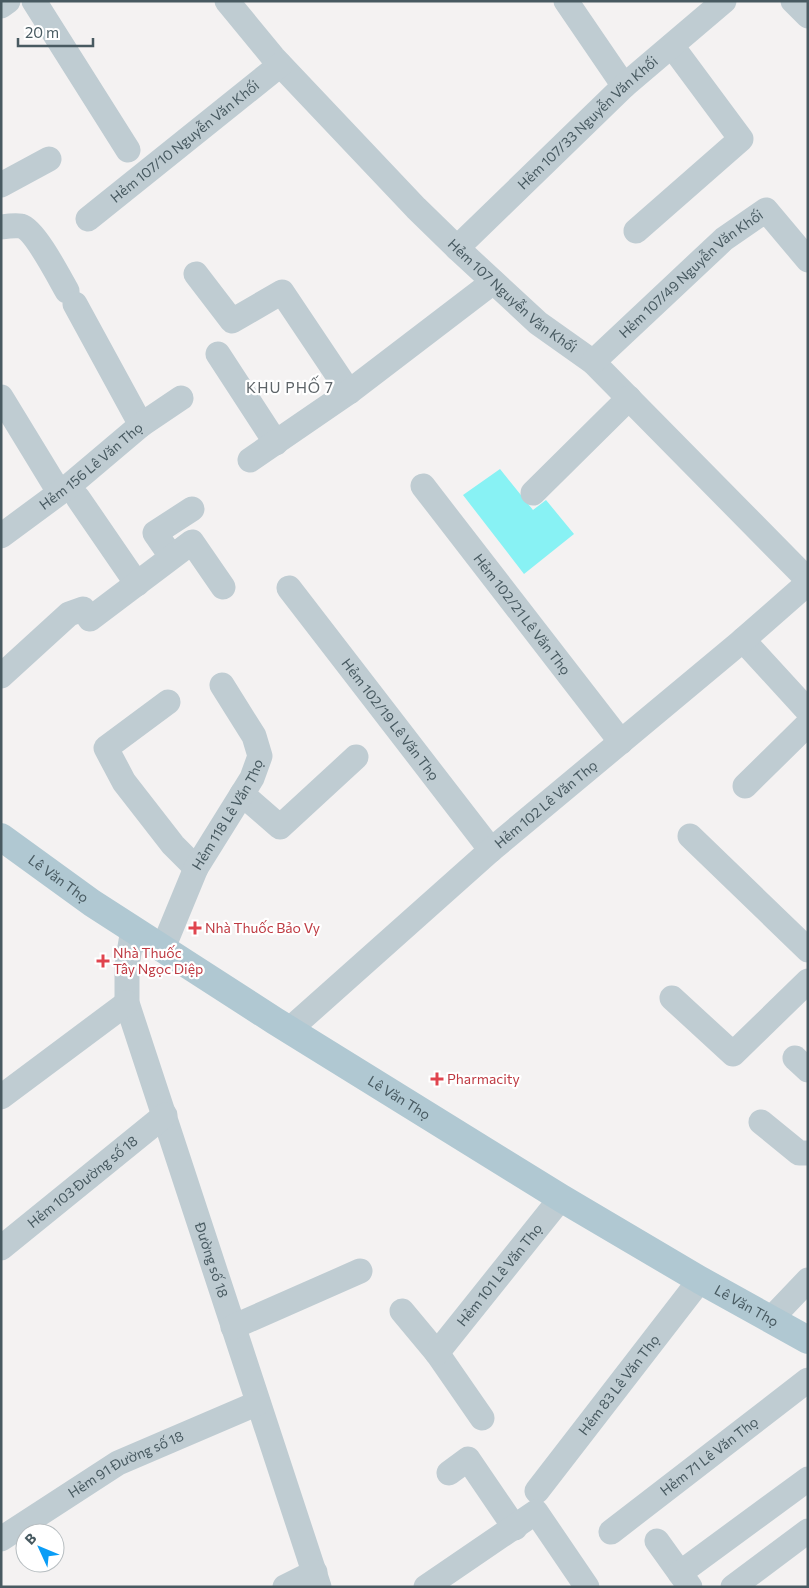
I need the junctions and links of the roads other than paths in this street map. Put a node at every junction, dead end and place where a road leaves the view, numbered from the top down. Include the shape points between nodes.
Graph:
1 (8, 1) edge
2 (34, 1) edge
3 (227, 1) edge
4 (566, 1) edge
5 (793, 1) edge
6 (715, 4) edge
7 (1, 6) edge
8 (808, 16) edge
9 (672, 46) junction
10 (280, 65) junction
11 (624, 86) junction
12 (128, 150) dead end
13 (49, 159) dead end
14 (1, 185) edge
15 (88, 219) dead end
16 (1, 228) edge
17 (636, 230) dead end
18 (457, 248) junction
19 (808, 260) edge
20 (196, 274) dead end
21 (494, 282) junction
22 (218, 354) dead end
23 (593, 362) junction
24 (349, 392) junction
25 (1, 397) edge
26 (181, 398) dead end
27 (629, 398) junction
28 (141, 425) junction
29 (276, 443) junction
30 (250, 460) dead end
31 (423, 486) dead end
32 (533, 493) dead end
33 (68, 495) junction
34 (192, 509) dead end
35 (1, 536) edge
36 (171, 556) junction
37 (808, 580) edge
38 (808, 583) edge
39 (137, 584) junction
40 (223, 587) dead end
41 (289, 588) dead end
42 (743, 640) junction
43 (1, 676) edge
44 (222, 685) dead end
45 (168, 702) dead end
46 (808, 710) edge
47 (808, 724) edge
48 (621, 742) junction
49 (356, 757) dead end
50 (745, 786) dead end
51 (242, 794) junction
52 (690, 836) dead end
53 (1, 837) edge
54 (491, 850) junction
55 (196, 868) junction
56 (133, 930) junction
57 (163, 948) junction
58 (808, 950) edge
59 (808, 981) edge
60 (672, 998) dead end
61 (127, 1003) junction
62 (289, 1030) junction
63 (1, 1097) edge
64 (165, 1115) junction
65 (761, 1122) dead end
66 (808, 1153) edge
67 (560, 1198) junction
68 (1, 1248) edge
69 (360, 1271) dead end
70 (700, 1280) junction
71 (808, 1280) edge
72 (402, 1311) dead end
73 (771, 1320) junction
74 (233, 1327) junction
75 (808, 1340) edge
76 (437, 1352) junction
77 (808, 1380) edge
78 (258, 1403) junction
79 (482, 1418) dead end
80 (449, 1473) dead end
81 (808, 1479) edge
82 (537, 1502) junction
83 (515, 1528) junction
84 (808, 1531) edge
85 (611, 1532) dead end
86 (1, 1539) edge
87 (657, 1540) dead end
88 (317, 1579) edge
89 (685, 1580) edge
90 (286, 1587) edge
91 (426, 1587) edge
92 (587, 1587) edge
93 (733, 1587) edge

1 - 7 street
2 - 12 street
3 - 10 street, Hẻm 107 Nguyễn Văn Khối
4 - 11 street
5 - 8 street
6 - 9 street, Hẻm 107/33 Nguyễn Văn Khối
9 - 11 street, Hẻm 107/33 Nguyễn Văn Khối
9 - 17 street via 741,139
10 - 15 street, Hẻm 107/10 Nguyễn Văn Khối
10 - 18 street, Hẻm 107 Nguyễn Văn Khối
11 - 18 street, Hẻm 107/33 Nguyễn Văn Khối
13 - 14 street
16 - 28 street via 10,225 23,227 34,236
18 - 21 street, Hẻm 107 Nguyễn Văn Khối
19 - 23 street, Hẻm 107/49 Nguyễn Văn Khối via 766,210 724,240
20 - 24 street via 232,321 282,292
21 - 23 street, Hẻm 107 Nguyễn Văn Khối via 538,323
21 - 24 street
22 - 29 street
23 - 27 street, Hẻm 107 Nguyễn Văn Khối
24 - 29 street
25 - 33 street
26 - 28 street, Hẻm 156 Lê Văn Thọ
27 - 32 street
27 - 37 street, Hẻm 107 Nguyễn Văn Khối
28 - 33 street, Hẻm 156 Lê Văn Thọ via 70,485
29 - 30 street
31 - 48 street, Hẻm 102/21 Lê Văn Thọ
33 - 35 street, Hẻm 156 Lê Văn Thọ
33 - 39 street
34 - 36 street via 155,533
36 - 39 street
36 - 40 street via 192,542
38 - 42 street, Hẻm 102 Lê Văn Thọ
39 - 43 street via 90,619 82,609 69,614
41 - 54 street, Hẻm 102/19 Lê Văn Thọ
42 - 46 street
42 - 48 street, Hẻm 102 Lê Văn Thọ
44 - 51 street, Hẻm 118 Lê Văn Thọ via 254,736 260,756
45 - 55 street via 106,748 124,782 173,845
47 - 50 street
48 - 54 street, Hẻm 102 Lê Văn Thọ
49 - 51 street via 280,827
51 - 55 street, Hẻm 118 Lê Văn Thọ
52 - 58 street
53 - 56 main road, Lê Văn Thọ
54 - 62 street, Hẻm 102 Lê Văn Thọ
55 - 57 street, Hẻm 118 Lê Văn Thọ
56 - 57 main road, Lê Văn Thọ
56 - 61 street, Đường số 18 via 127,965
57 - 62 main road, Lê Văn Thọ
59 - 60 street via 733,1054
61 - 63 street
61 - 64 street, Đường số 18
62 - 67 main road, Lê Văn Thọ
64 - 68 street, Hẻm 103 Đường số 18
64 - 74 street, Đường số 18
65 - 66 street via 798,1153
67 - 70 main road, Lê Văn Thọ
67 - 76 street, Hẻm 101 Lê Văn Thọ
69 - 74 street
70 - 73 main road, Lê Văn Thọ
70 - 82 street, Hẻm 83 Lê Văn Thọ
71 - 73 street
72 - 76 street
73 - 75 main road, Lê Văn Thọ
74 - 78 street, Đường số 18
76 - 79 street
77 - 85 street, Hẻm 71 Lê Văn Thọ
78 - 86 street, Hẻm 91 Đường số 18 via 118,1463
78 - 88 street, Đường số 18
80 - 83 street via 468,1459
81 - 89 street
82 - 83 street, Hẻm 83 Lê Văn Thọ
82 - 92 street
83 - 91 street, Hẻm 83 Lê Văn Thọ
84 - 93 street
87 - 89 street
88 - 90 street

